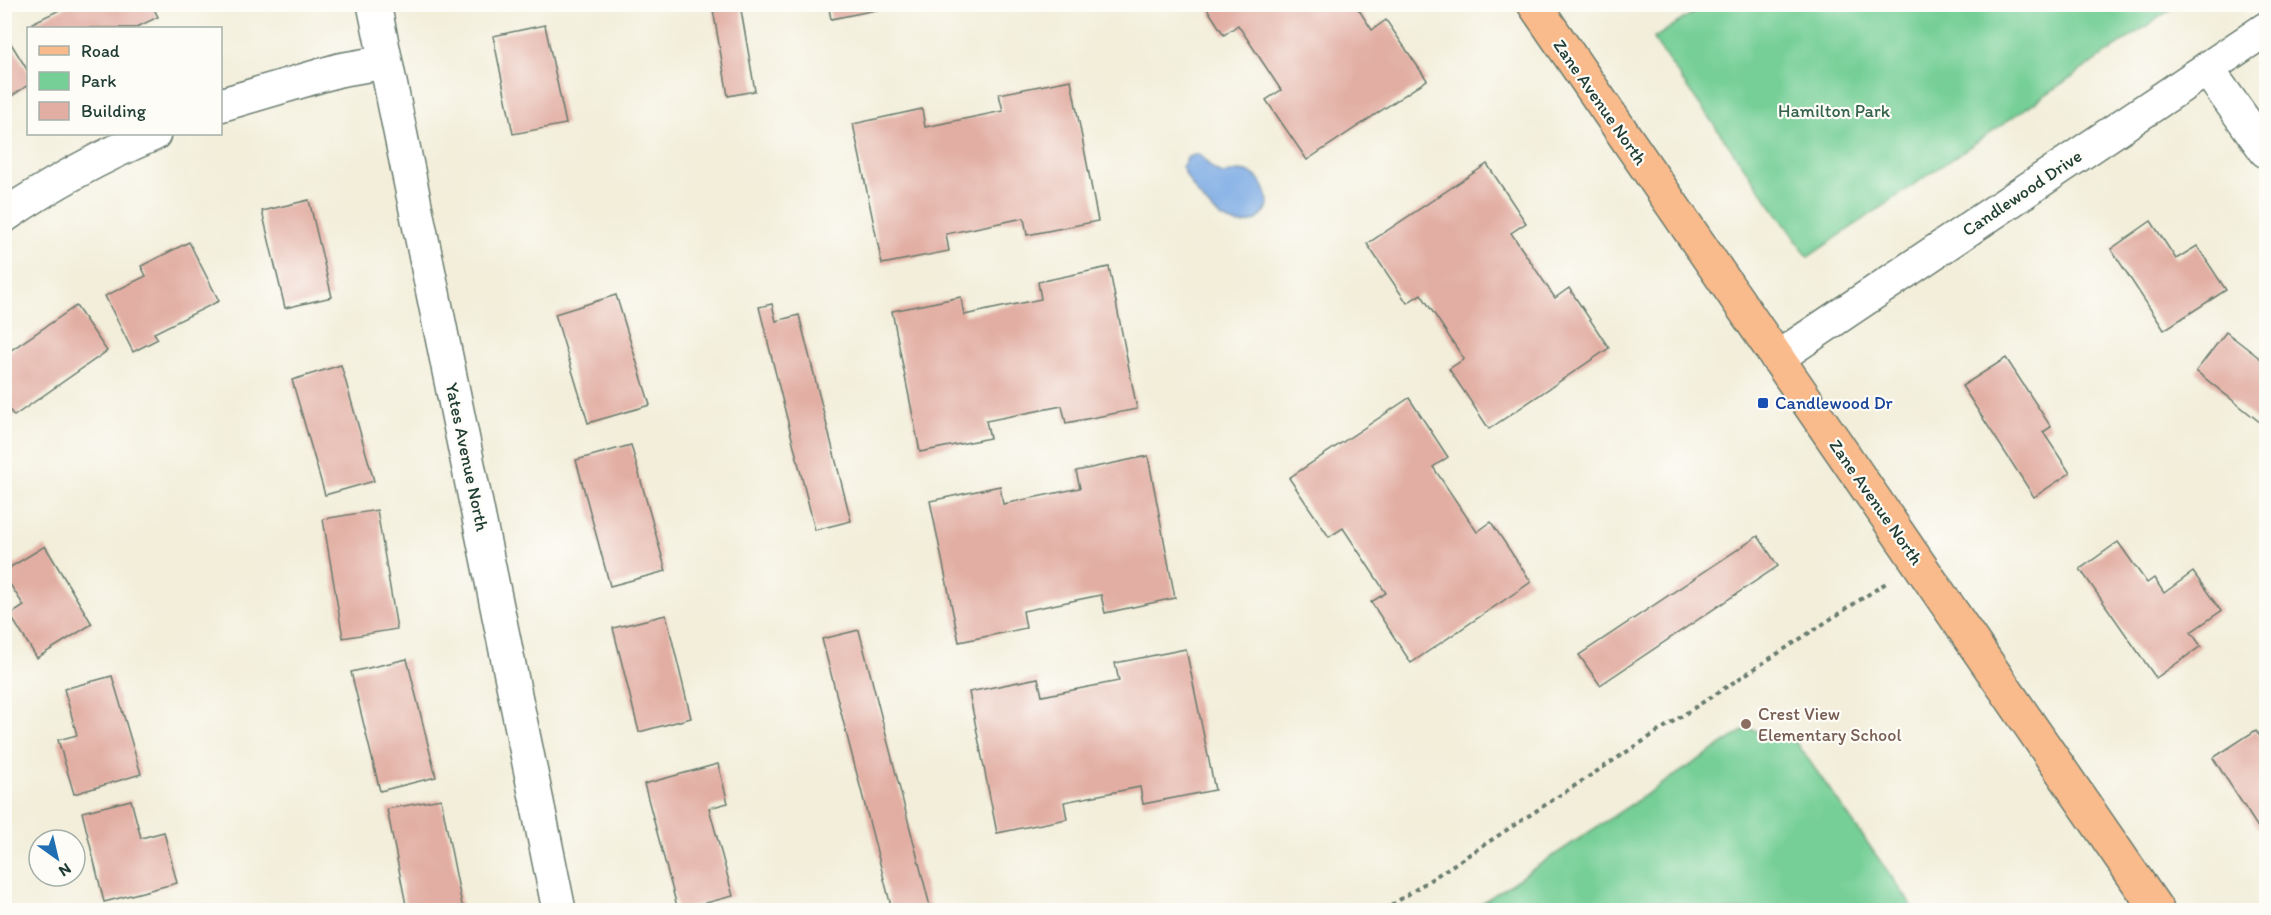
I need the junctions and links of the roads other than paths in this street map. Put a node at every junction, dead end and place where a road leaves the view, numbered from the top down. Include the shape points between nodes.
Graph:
1 (374, 4) edge
2 (1534, 4) edge
3 (2266, 29) edge
4 (385, 62) junction
5 (2207, 69) junction
6 (222, 104) edge
7 (152, 135) edge
8 (2266, 151) edge
9 (4, 216) edge
10 (1777, 358) junction
11 (558, 910) edge
12 (2157, 910) edge

1 - 4 street, Yates Avenue North
2 - 10 main road, Zane Avenue North
3 - 5 street, Candlewood Drive
4 - 6 street via 339,70
4 - 11 street, Yates Avenue North
5 - 8 street
5 - 10 street, Candlewood Drive
7 - 9 street via 125,146
10 - 12 main road, Zane Avenue North

